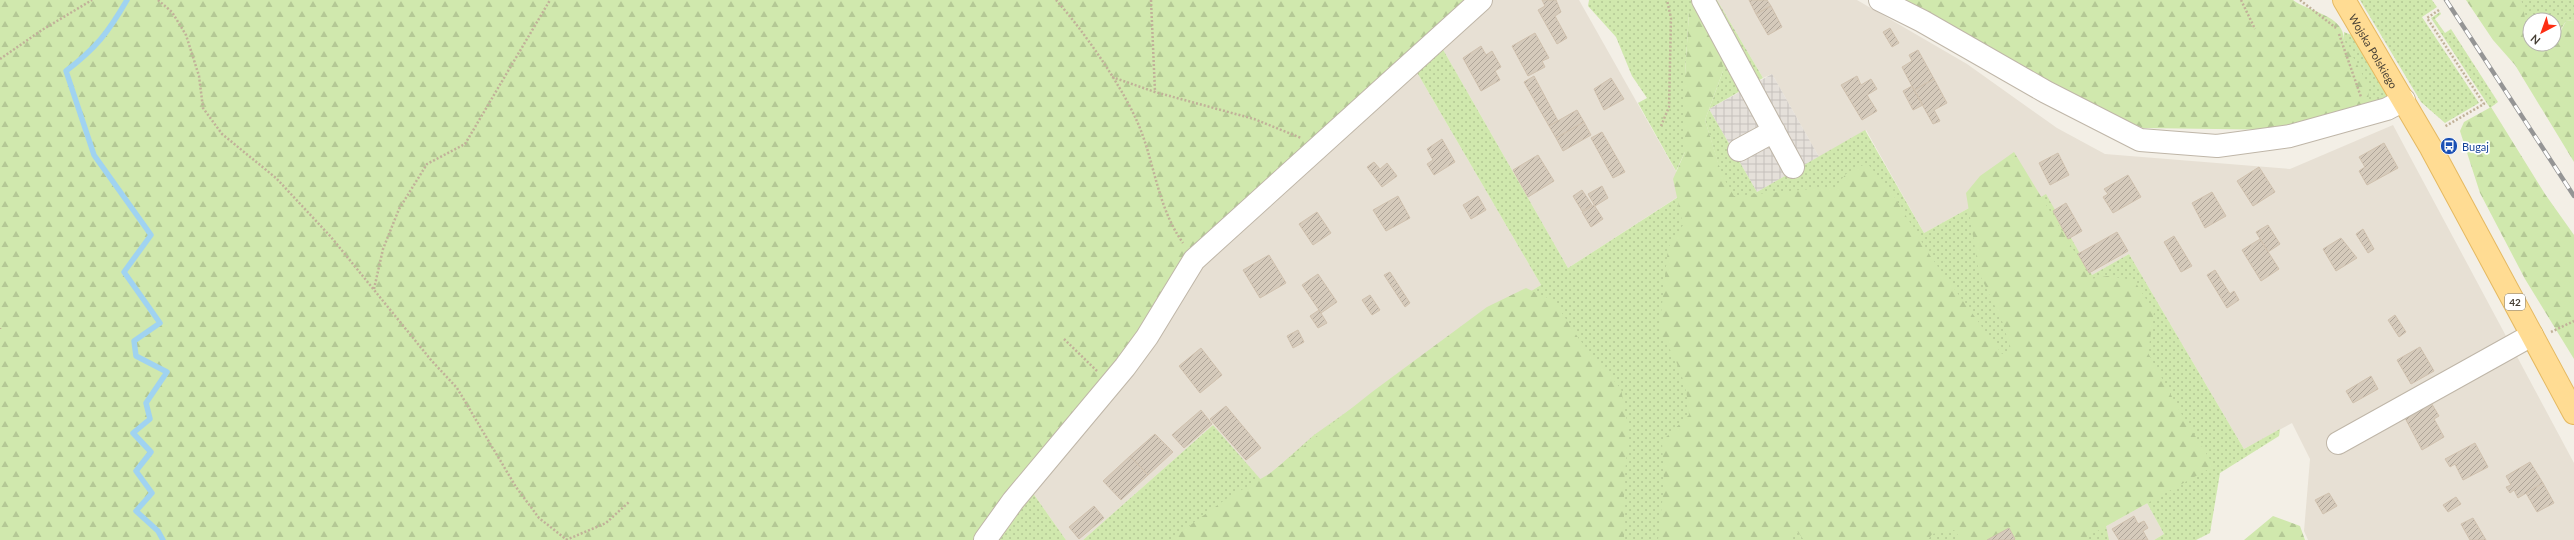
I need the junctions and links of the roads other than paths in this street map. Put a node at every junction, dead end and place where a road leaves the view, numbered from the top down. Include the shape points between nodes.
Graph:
1 (1481, 0) edge
2 (1703, 0) edge
3 (1880, 0) edge
4 (2344, 0) edge
5 (2404, 100) junction
6 (1774, 132) junction
7 (1739, 150) dead end
8 (1793, 167) dead end
9 (2533, 337) junction
10 (2574, 413) edge
11 (2338, 443) dead end
12 (985, 540) edge

1 - 12 street via 1194,260 1147,337 1012,501
2 - 6 street
3 - 5 street via 2046,92 2140,140 2216,146 2290,136 2374,112
4 - 5 main road, Wojska Polskiego / 42
5 - 9 main road, 42
6 - 7 street
6 - 8 street
9 - 10 main road, 42
9 - 11 street

